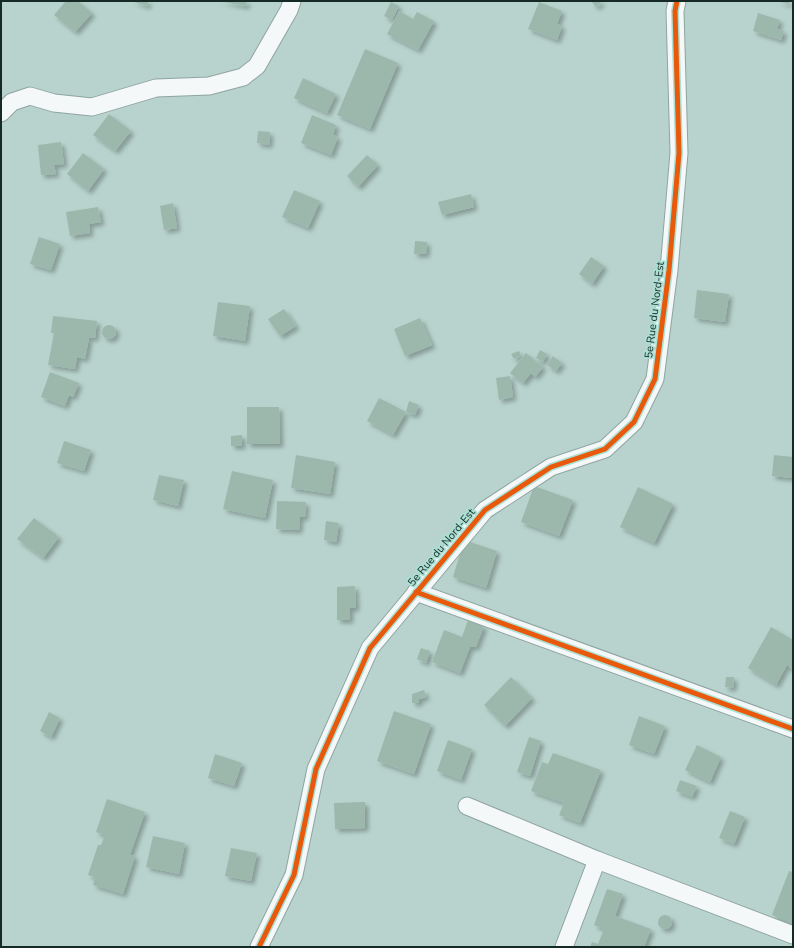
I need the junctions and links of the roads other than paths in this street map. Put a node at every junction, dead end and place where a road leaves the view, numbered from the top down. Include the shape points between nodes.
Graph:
1 (292, 1) edge
2 (677, 1) edge
3 (1, 113) edge
4 (416, 592) junction
5 (793, 729) edge
6 (467, 806) dead end
7 (597, 860) junction
8 (793, 936) edge
9 (259, 947) edge
10 (564, 947) edge

1 - 3 street via 257,66 243,77 209,86 156,88 92,107 54,104 30,96 12,102
2 - 4 street, 5e Rue du Nord-Est via 675,11 679,153 669,270 655,379 634,422 605,449 551,467 485,510
4 - 5 street
4 - 9 street, 5e Rue du Nord-Est via 370,648 316,769 294,875
6 - 7 street
7 - 8 street
7 - 10 street

